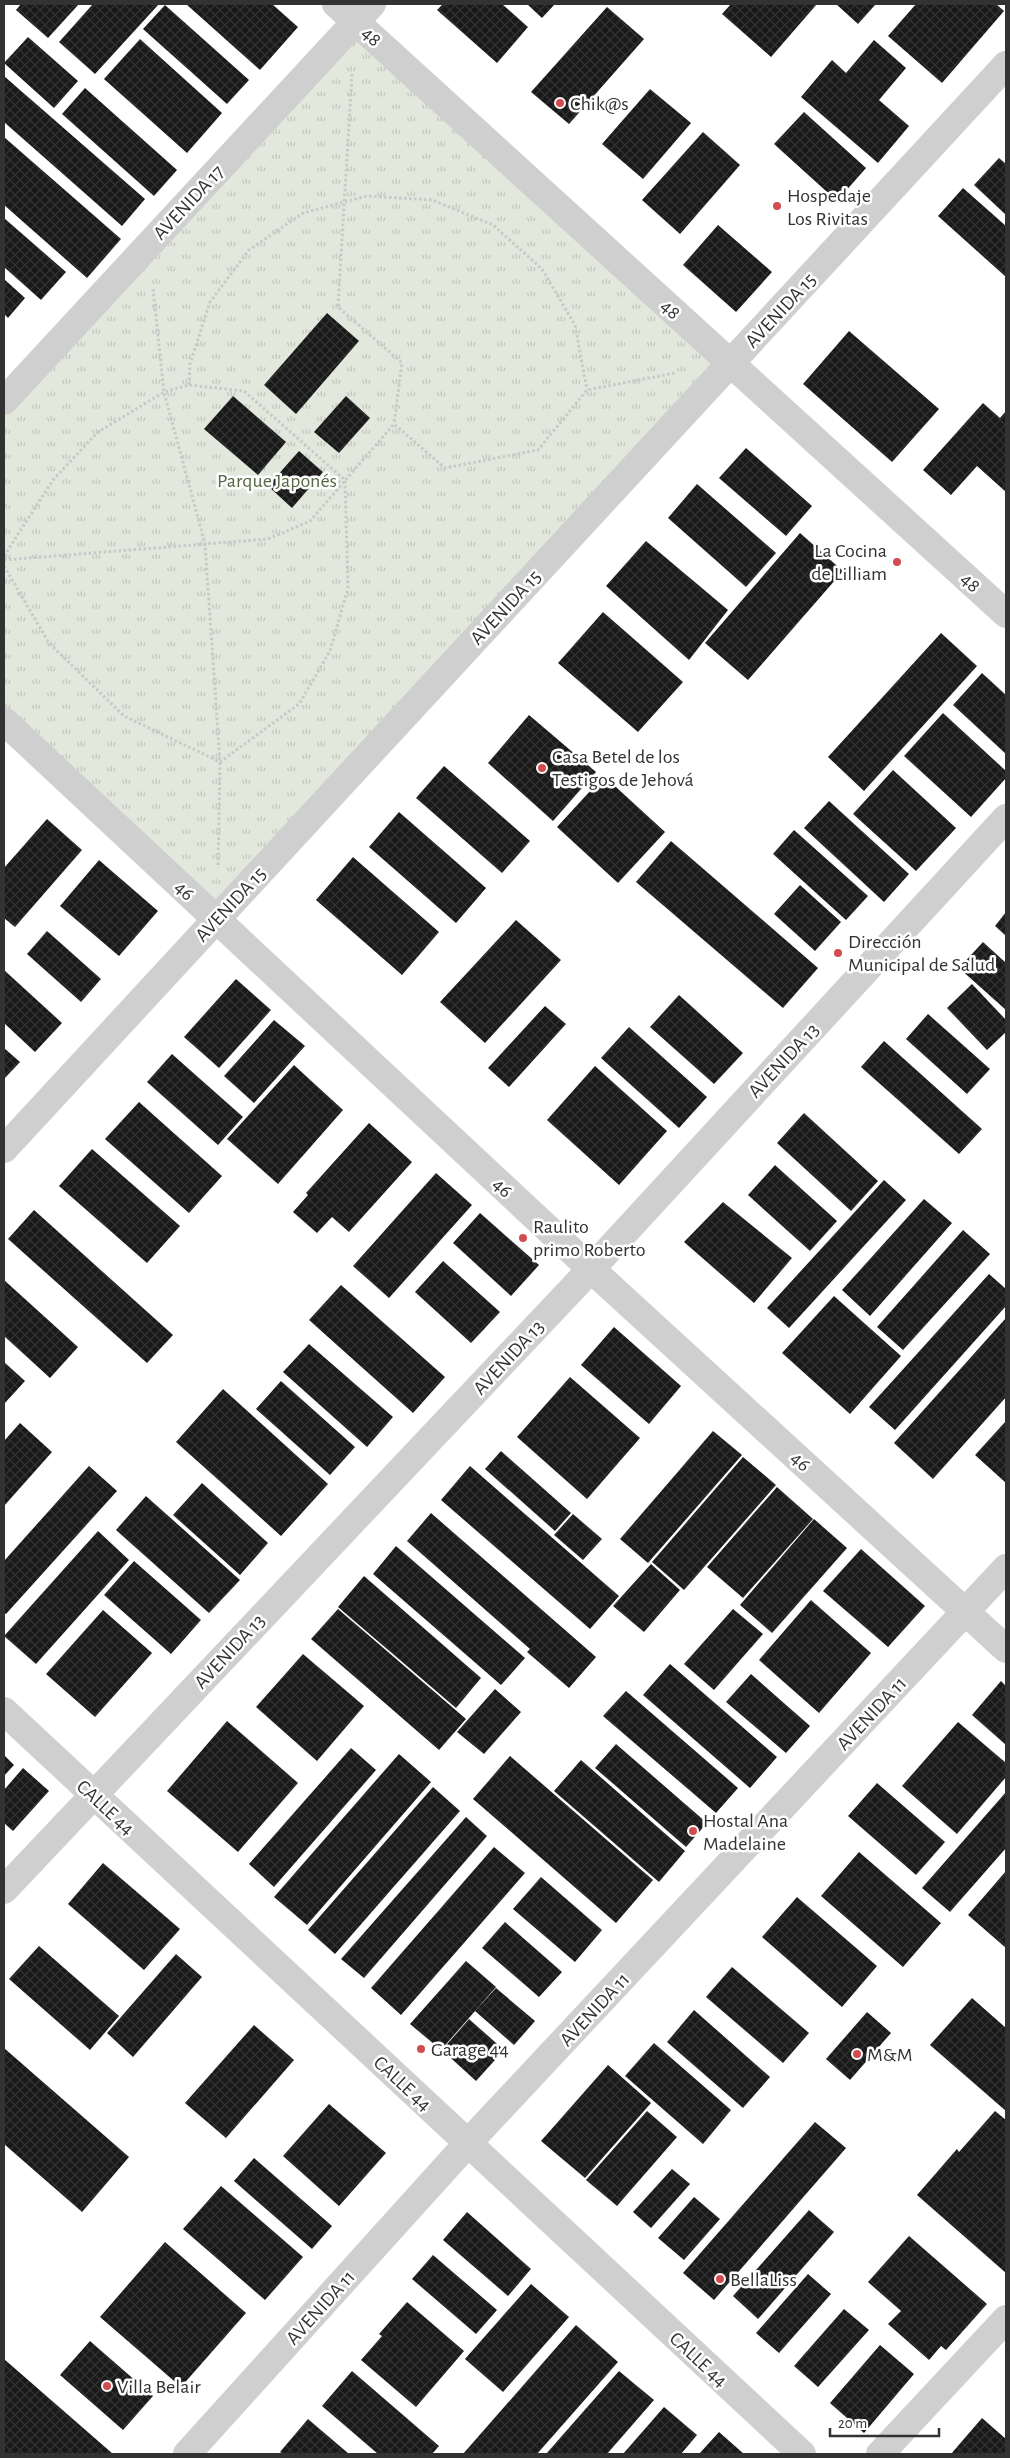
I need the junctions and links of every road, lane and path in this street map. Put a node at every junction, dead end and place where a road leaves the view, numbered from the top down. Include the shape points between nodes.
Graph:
1 (355, 10) edge
2 (1006, 65) edge
3 (344, 202) junction
4 (148, 245) junction
5 (730, 363) junction
6 (189, 385) junction
7 (587, 390) junction
8 (164, 392) junction
9 (4, 401) edge
10 (394, 424) junction
11 (345, 480) junction
12 (205, 544) junction
13 (4, 556) edge
14 (4, 560) edge
15 (4, 566) edge
16 (1006, 614) edge
17 (4, 721) edge
18 (220, 762) junction
19 (1006, 818) edge
20 (218, 870) dead end
21 (216, 919) junction
22 (4, 1149) edge
23 (591, 1269) junction
24 (1006, 1568) edge
25 (966, 1612) junction
26 (1006, 1649) edge
27 (4, 1711) edge
28 (93, 1794) junction
29 (4, 1890) edge
30 (468, 2143) junction
31 (1006, 2319) edge
32 (187, 2454) edge
33 (802, 2454) edge
34 (880, 2454) edge

1 - 3 path
1 - 4 street, AVENIDA 17
1 - 5 street, 48
2 - 5 street, AVENIDA 15
3 - 6 path via 303,213 249,250 210,302 190,364
3 - 7 path via 367,196 432,200 492,225 542,268 575,325
3 - 10 path via 338,307 402,363
4 - 8 path
4 - 9 street, AVENIDA 17
5 - 7 path
5 - 16 street, 48
5 - 21 street, AVENIDA 15
6 - 8 path
6 - 11 path via 244,391
7 - 10 path via 538,450 445,468
8 - 12 path
8 - 13 path via 98,432 53,480
10 - 11 path
11 - 12 path via 310,521 268,539
11 - 18 path via 348,588 330,650 299,704
12 - 14 path
12 - 18 path
15 - 18 path via 49,643 124,716
17 - 21 street, 46
18 - 20 path
19 - 23 street, AVENIDA 13
21 - 22 street, AVENIDA 15
21 - 23 street, 46
23 - 25 street, 46
23 - 28 street, AVENIDA 13
24 - 25 street, AVENIDA 11
25 - 26 street, 46
25 - 30 street, AVENIDA 11
27 - 28 street, CALLE 44
28 - 29 street, AVENIDA 13
28 - 30 street, CALLE 44
30 - 32 street, AVENIDA 11
30 - 33 street, CALLE 44
31 - 34 street

